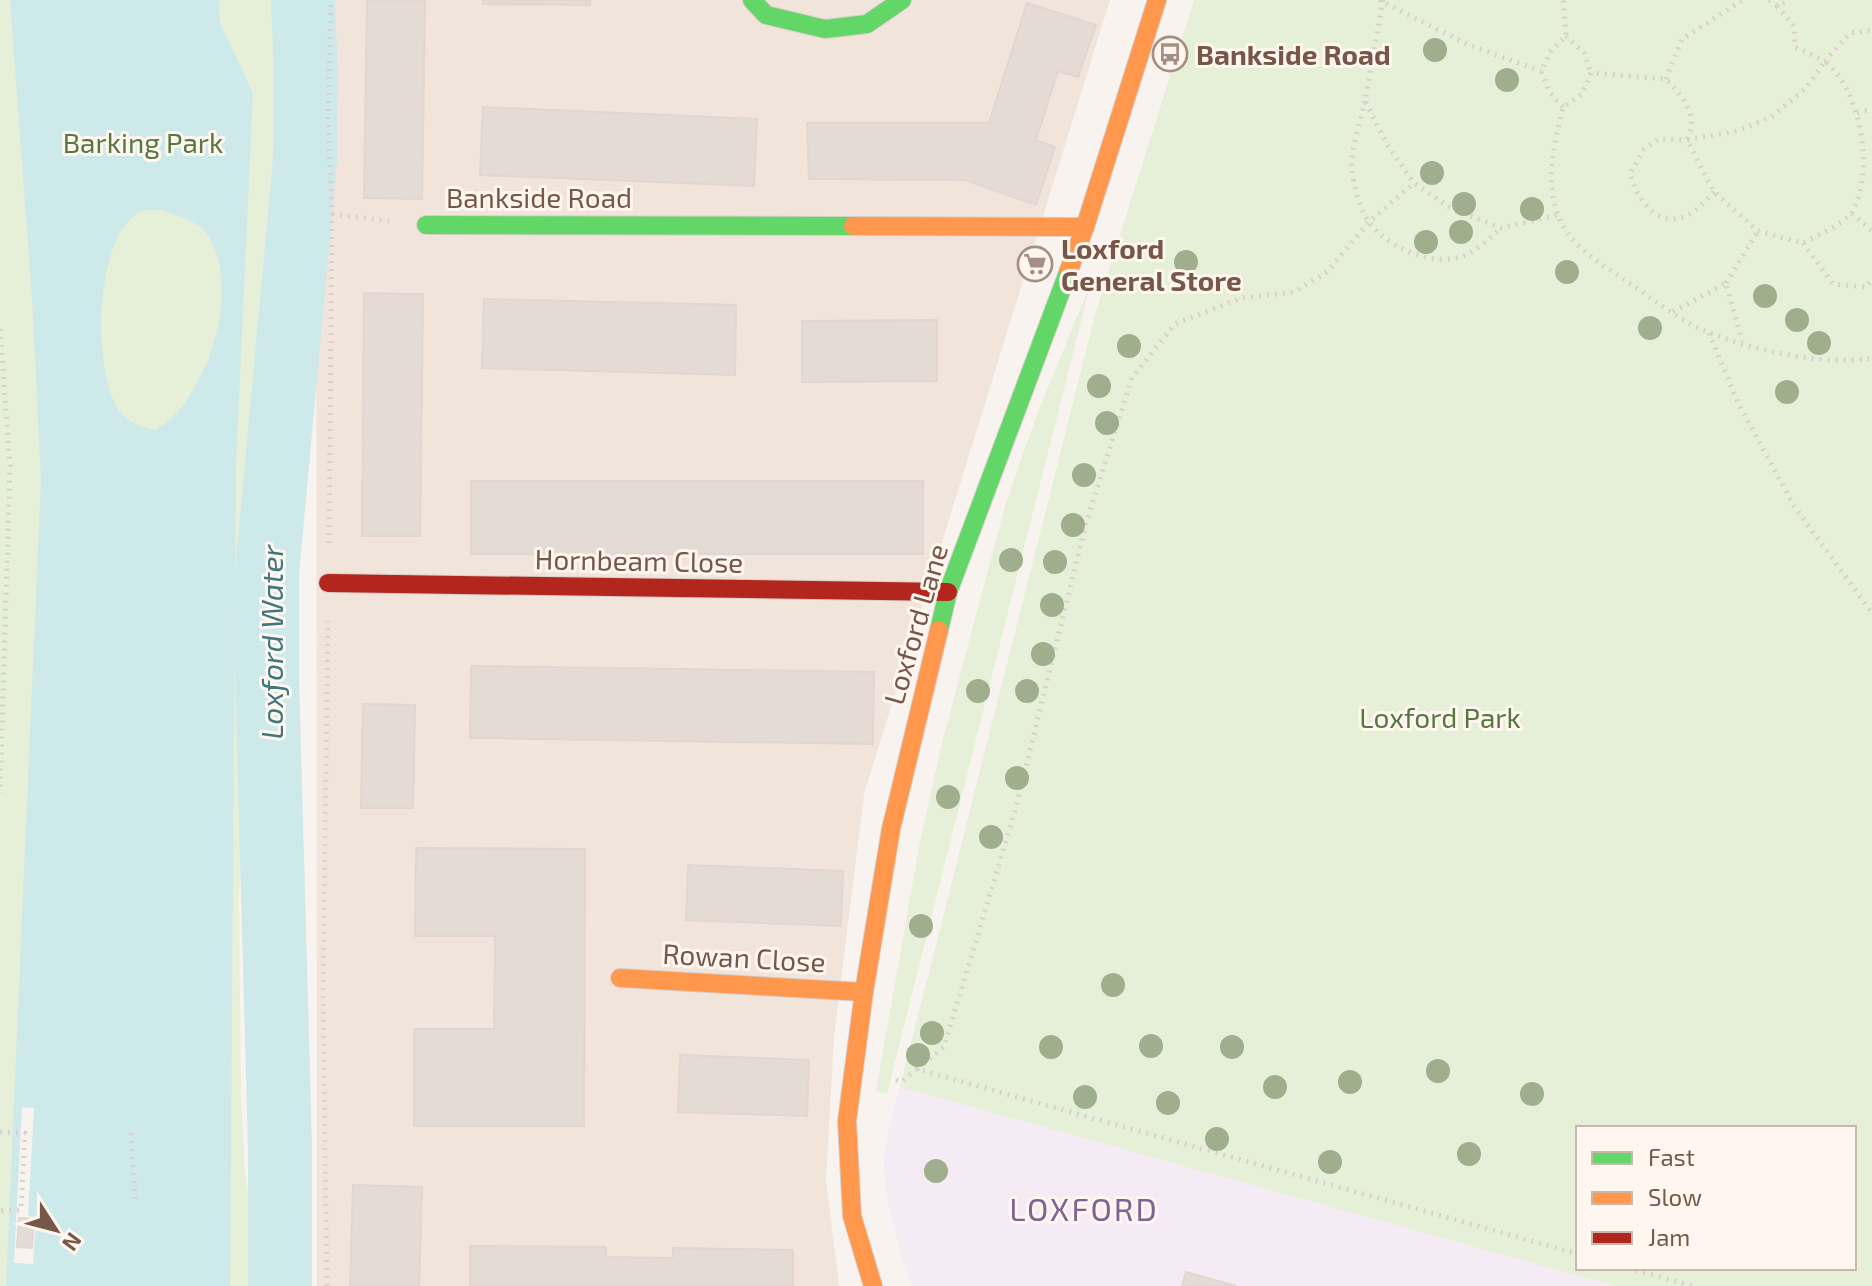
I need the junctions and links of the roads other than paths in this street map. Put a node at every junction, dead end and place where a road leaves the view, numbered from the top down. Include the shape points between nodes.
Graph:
1 (752, 0) edge
2 (902, 0) edge
3 (1157, 0) edge
4 (426, 225) road end
5 (1085, 227) junction
6 (328, 583) road end
7 (948, 592) junction
8 (620, 978) dead end
9 (864, 992) junction
10 (873, 1286) edge

1 - 2 street via 766,15 825,29 867,24
3 - 5 street, Loxford Lane
4 - 5 street, Bankside Road
5 - 7 street, Loxford Lane
6 - 7 street, Hornbeam Close
7 - 9 street, Loxford Lane via 891,829
8 - 9 street, Rowan Close
9 - 10 street, Loxford Lane via 847,1121 852,1216

